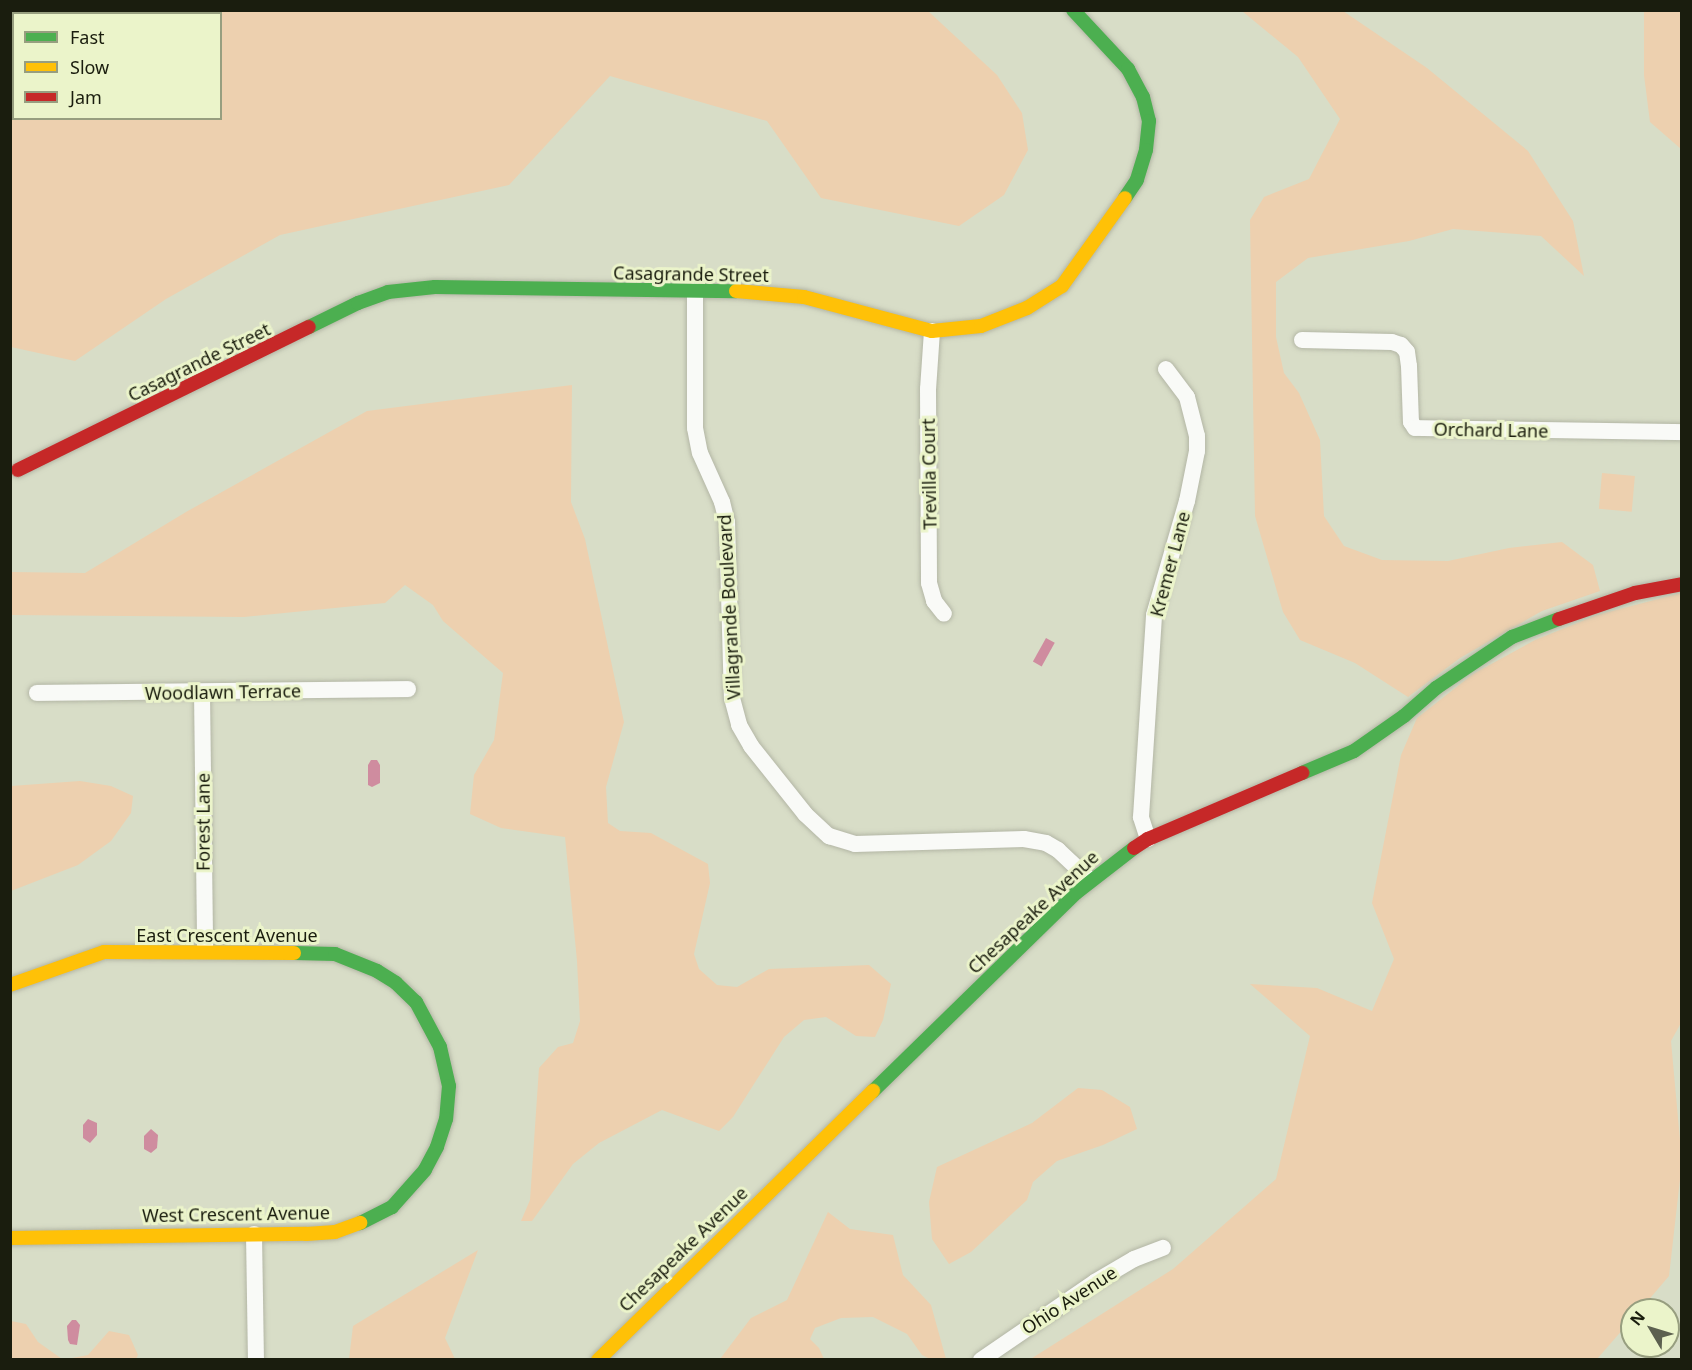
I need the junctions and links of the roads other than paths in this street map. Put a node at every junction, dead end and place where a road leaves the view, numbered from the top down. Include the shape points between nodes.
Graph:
1 (1072, 10) edge
2 (695, 291) junction
3 (932, 331) junction
4 (1302, 340) dead end
5 (1166, 369) dead end
6 (1682, 432) edge
7 (18, 470) dead end
8 (1682, 584) edge
9 (944, 614) dead end
10 (408, 689) dead end
11 (202, 692) junction
12 (37, 693) dead end
13 (1148, 839) junction
14 (1090, 880) junction
15 (206, 951) junction
16 (10, 985) edge
17 (449, 1086) joint
18 (255, 1234) junction
19 (10, 1238) edge
20 (1163, 1248) dead end
21 (256, 1359) edge
22 (598, 1359) edge
23 (981, 1359) edge

1 - 3 street, Casagrande Street via 1128,69 1143,97 1149,121 1137,180 1062,286 1027,308 981,326
2 - 3 street, Casagrande Street via 804,297
2 - 7 street, Casagrande Street via 435,287 388,292 358,303
2 - 14 street, Villagrande Boulevard via 695,428 700,453 723,502 727,522 732,698 751,746 805,814 829,836 855,844 1024,839 1046,843 1069,858
3 - 9 street, Trevilla Court via 928,389 929,583 934,601
4 - 6 street, Orchard Lane via 1401,345 1407,352 1411,422 1415,428
5 - 13 street, Kremer Lane via 1187,397 1197,451 1187,501 1154,615 1141,818
8 - 13 street, Chesapeake Avenue via 1594,606 1512,638 1436,688 1354,751
10 - 11 street, Woodlawn Terrace
11 - 12 street, Woodlawn Terrace
11 - 15 street, Forest Lane
13 - 14 street, Chesapeake Avenue
14 - 22 street, Chesapeake Avenue
15 - 16 street, East Crescent Avenue via 90,955
15 - 17 street, East Crescent Avenue via 335,954 376,971 396,983 420,1009 440,1047
17 - 18 street, West Crescent Avenue via 446,1119 437,1147 418,1179 392,1207 335,1232
18 - 19 street, West Crescent Avenue
18 - 21 street
20 - 23 street, Ohio Avenue via 1134,1259 1095,1282

